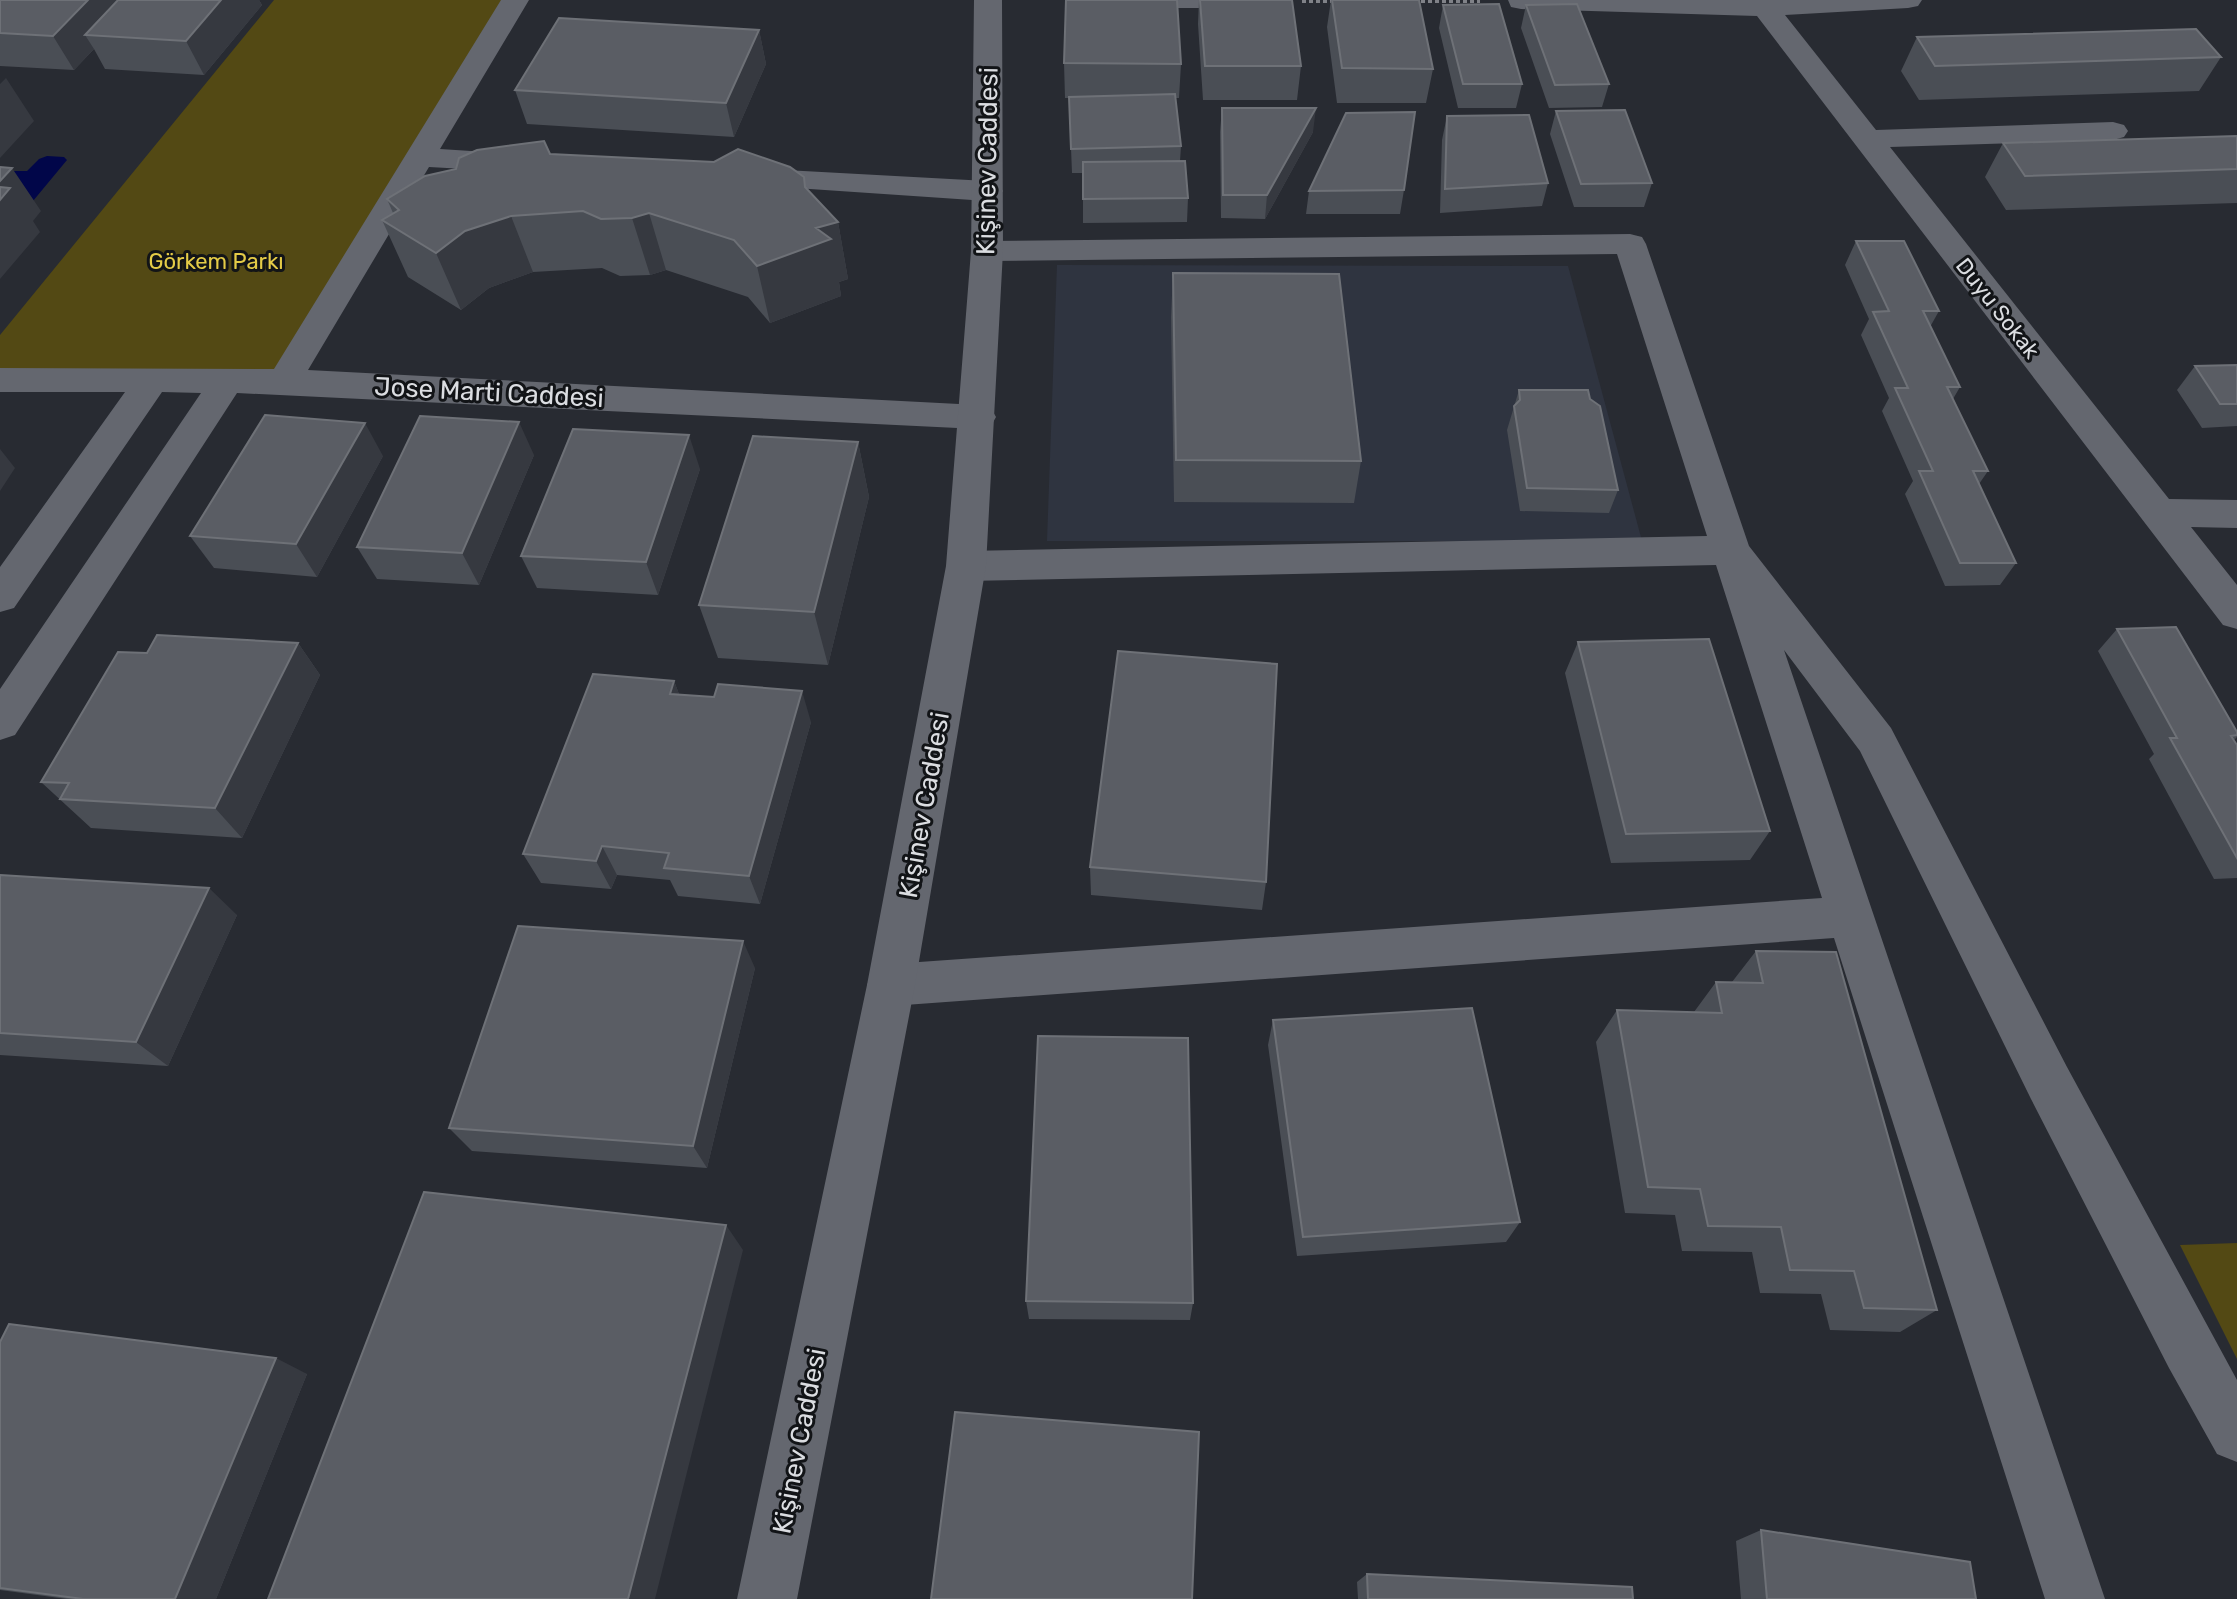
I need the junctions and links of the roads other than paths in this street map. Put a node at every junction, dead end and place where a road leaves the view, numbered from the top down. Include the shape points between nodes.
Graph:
1 (515, 0) edge
2 (988, 0) edge
3 (1169, 0) edge
4 (1908, 0) edge
5 (1289, 1) edge
6 (1521, 1) edge
7 (1764, 4) edge
8 (2113, 131) dead end
9 (1867, 139) junction
10 (420, 157) junction
11 (546, 165) edge
12 (719, 175) edge
13 (987, 191) junction
14 (987, 251) junction
15 (0, 380) edge
16 (284, 381) junction
17 (226, 382) junction
18 (150, 383) junction
19 (978, 417) junction
20 (2157, 513) junction
21 (2237, 514) edge
22 (1730, 550) junction
23 (966, 566) junction
24 (0, 597) edge
25 (2237, 614) edge
26 (0, 723) edge
27 (1853, 916) junction
28 (891, 985) junction
29 (2237, 1434) edge
30 (767, 1599) edge
31 (2075, 1599) edge

1 - 10 street
2 - 13 street, Kişinev Caddesi
3 - 5 street
4 - 7 street
6 - 7 street
7 - 9 street, Duyu Sokak
8 - 9 street
9 - 20 street, Duyu Sokak
10 - 11 street
10 - 16 street
12 - 13 street
13 - 14 street, Kişinev Caddesi
14 - 19 street, Kişinev Caddesi
14 - 22 street via 1630,244
15 - 18 street, Jose Marti Caddesi
16 - 17 street, Jose Marti Caddesi
16 - 19 street, Jose Marti Caddesi
17 - 18 street, Jose Marti Caddesi
17 - 26 street
18 - 24 street
19 - 23 street, Kişinev Caddesi
20 - 21 street
20 - 25 street, Duyu Sokak
22 - 23 street
22 - 27 street
22 - 29 street via 1876,740 2049,1083
23 - 28 street, Kişinev Caddesi
27 - 28 street
27 - 31 street
28 - 30 street, Kişinev Caddesi

